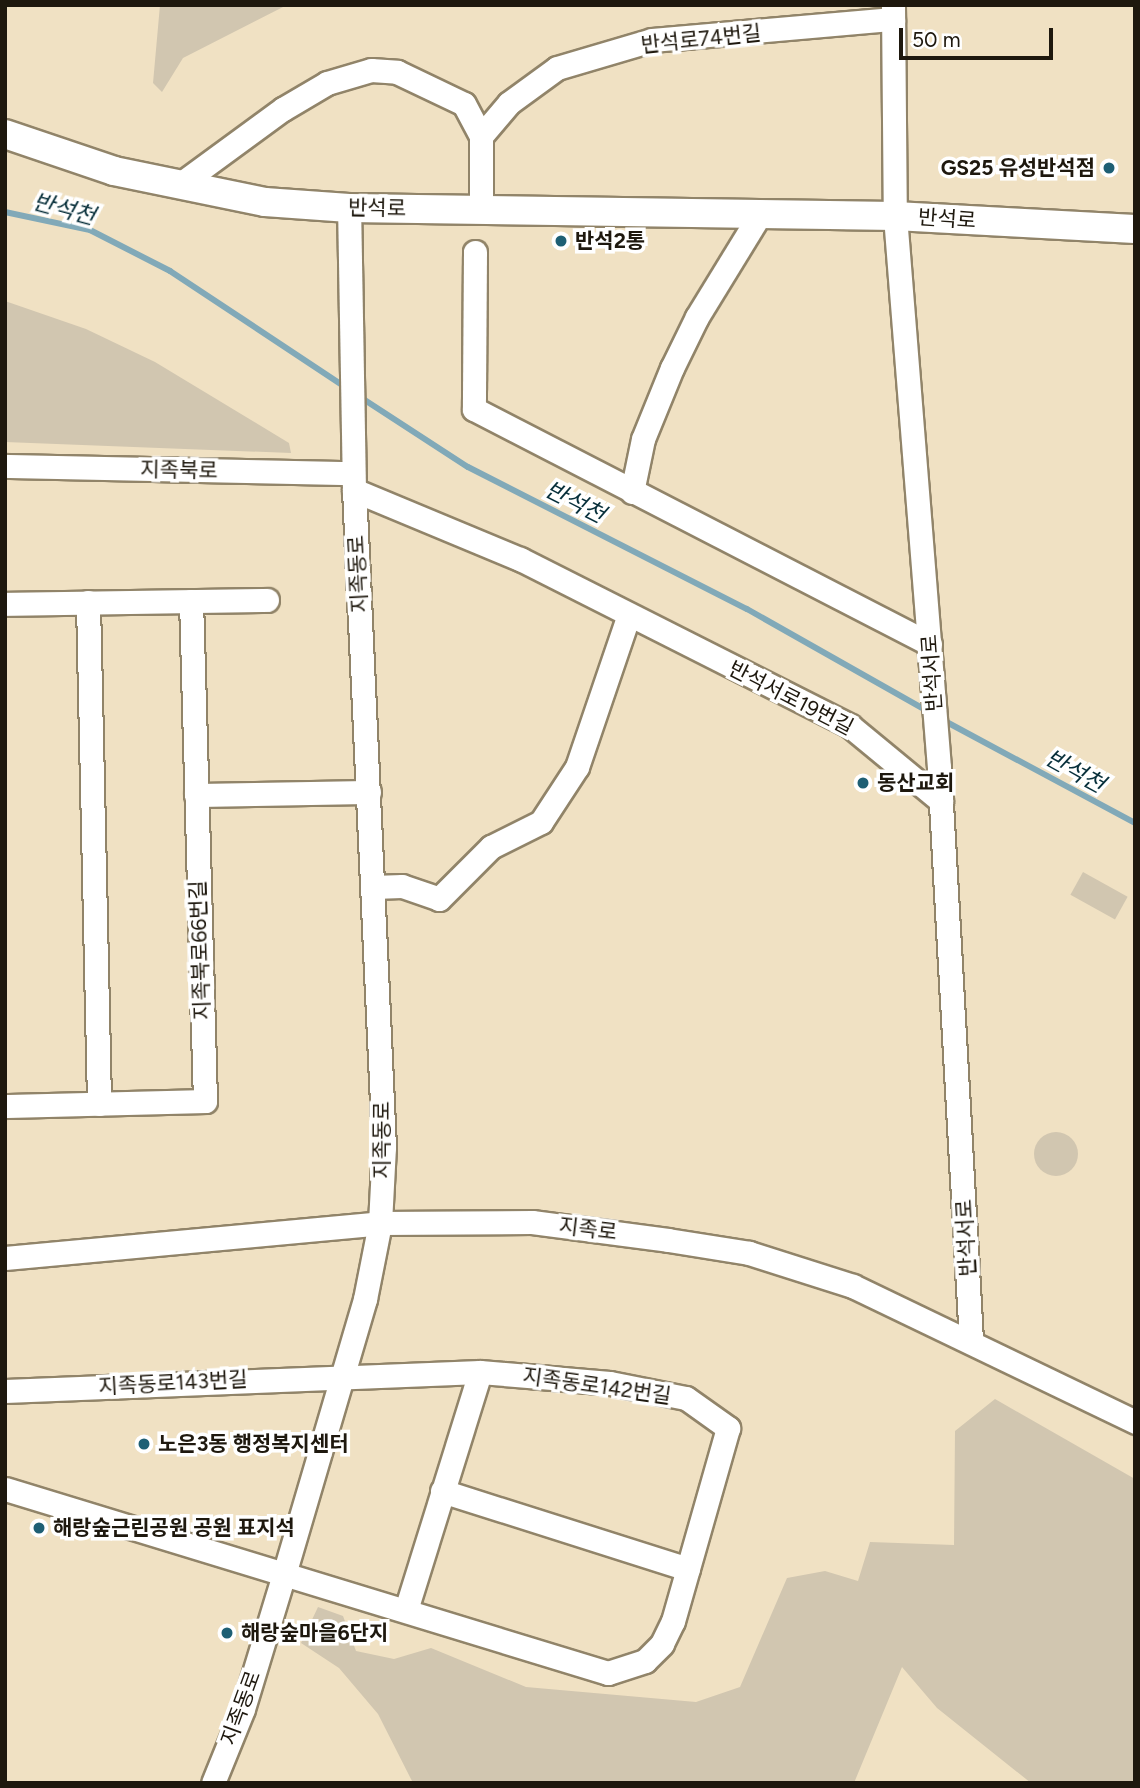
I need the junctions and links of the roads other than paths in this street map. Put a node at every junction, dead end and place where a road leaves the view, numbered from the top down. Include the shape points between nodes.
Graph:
1 (893, 12) edge
2 (5, 134) edge
3 (481, 136) junction
4 (179, 185) junction
5 (349, 208) junction
6 (481, 210) junction
7 (759, 216) junction
8 (895, 216) junction
9 (1135, 229) edge
10 (475, 252) dead end
11 (5, 466) edge
12 (353, 482) junction
13 (632, 492) junction
14 (267, 600) dead end
15 (191, 601) junction
16 (88, 602) junction
17 (5, 604) edge
18 (628, 617) junction
19 (930, 651) junction
20 (369, 792) junction
21 (196, 795) junction
22 (941, 801) junction
23 (373, 887) junction
24 (99, 1104) junction
25 (5, 1106) edge
26 (380, 1223) junction
27 (5, 1258) edge
28 (971, 1340) junction
29 (480, 1372) junction
30 (340, 1376) junction
31 (5, 1391) edge
32 (1135, 1422) edge
33 (5, 1489) edge
34 (443, 1491) junction
35 (688, 1569) junction
36 (285, 1571) junction
37 (406, 1610) junction
38 (213, 1783) edge

1 - 3 street, 반석로74번길 via 640,44 557,68 509,103
1 - 8 street, 반석서로
2 - 4 street, 반석로 via 114,171
3 - 4 street via 464,104 397,72 371,70 327,83 283,109
3 - 6 street
4 - 5 street, 반석로 via 265,202
5 - 6 street, 반석로
5 - 12 street, 지족동로
6 - 7 street, 반석로
7 - 8 street, 반석로
7 - 13 street via 672,368 643,439
8 - 9 street, 반석로
8 - 19 street, 반석서로
10 - 13 street via 474,409
11 - 12 street, 지족북로
12 - 18 street, 반석서로19번길 via 520,559
12 - 20 street, 지족동로
13 - 19 street
14 - 15 street
15 - 16 street
15 - 21 street, 지족북로66번길
16 - 17 street
16 - 24 street
18 - 22 street, 반석서로19번길 via 850,726
18 - 23 street via 589,740 565,789 541,822 491,848 439,899 402,886
19 - 22 street, 반석서로
20 - 21 street
20 - 23 street, 지족동로
21 - 24 street, 지족북로66번길 via 205,1101
22 - 28 street, 반석서로
23 - 26 street, 지족동로 via 384,1147
24 - 25 street, 지족북로66번길
26 - 27 street, 지족로
26 - 28 street, 지족로 via 532,1222 749,1253 853,1286
26 - 30 street, 지족동로 via 365,1299
28 - 32 street, 지족로
29 - 30 street, 지족동로142번길
29 - 34 street
29 - 35 street, 지족동로142번길 via 610,1383 686,1398 728,1428
30 - 31 street, 지족동로143번길
30 - 36 street, 지족동로
33 - 36 street
34 - 35 street
34 - 37 street
35 - 37 street, 지족동로142번길 via 662,1644 645,1661 608,1673
36 - 37 street, 지족동로142번길
36 - 38 street, 지족동로 via 243,1709

